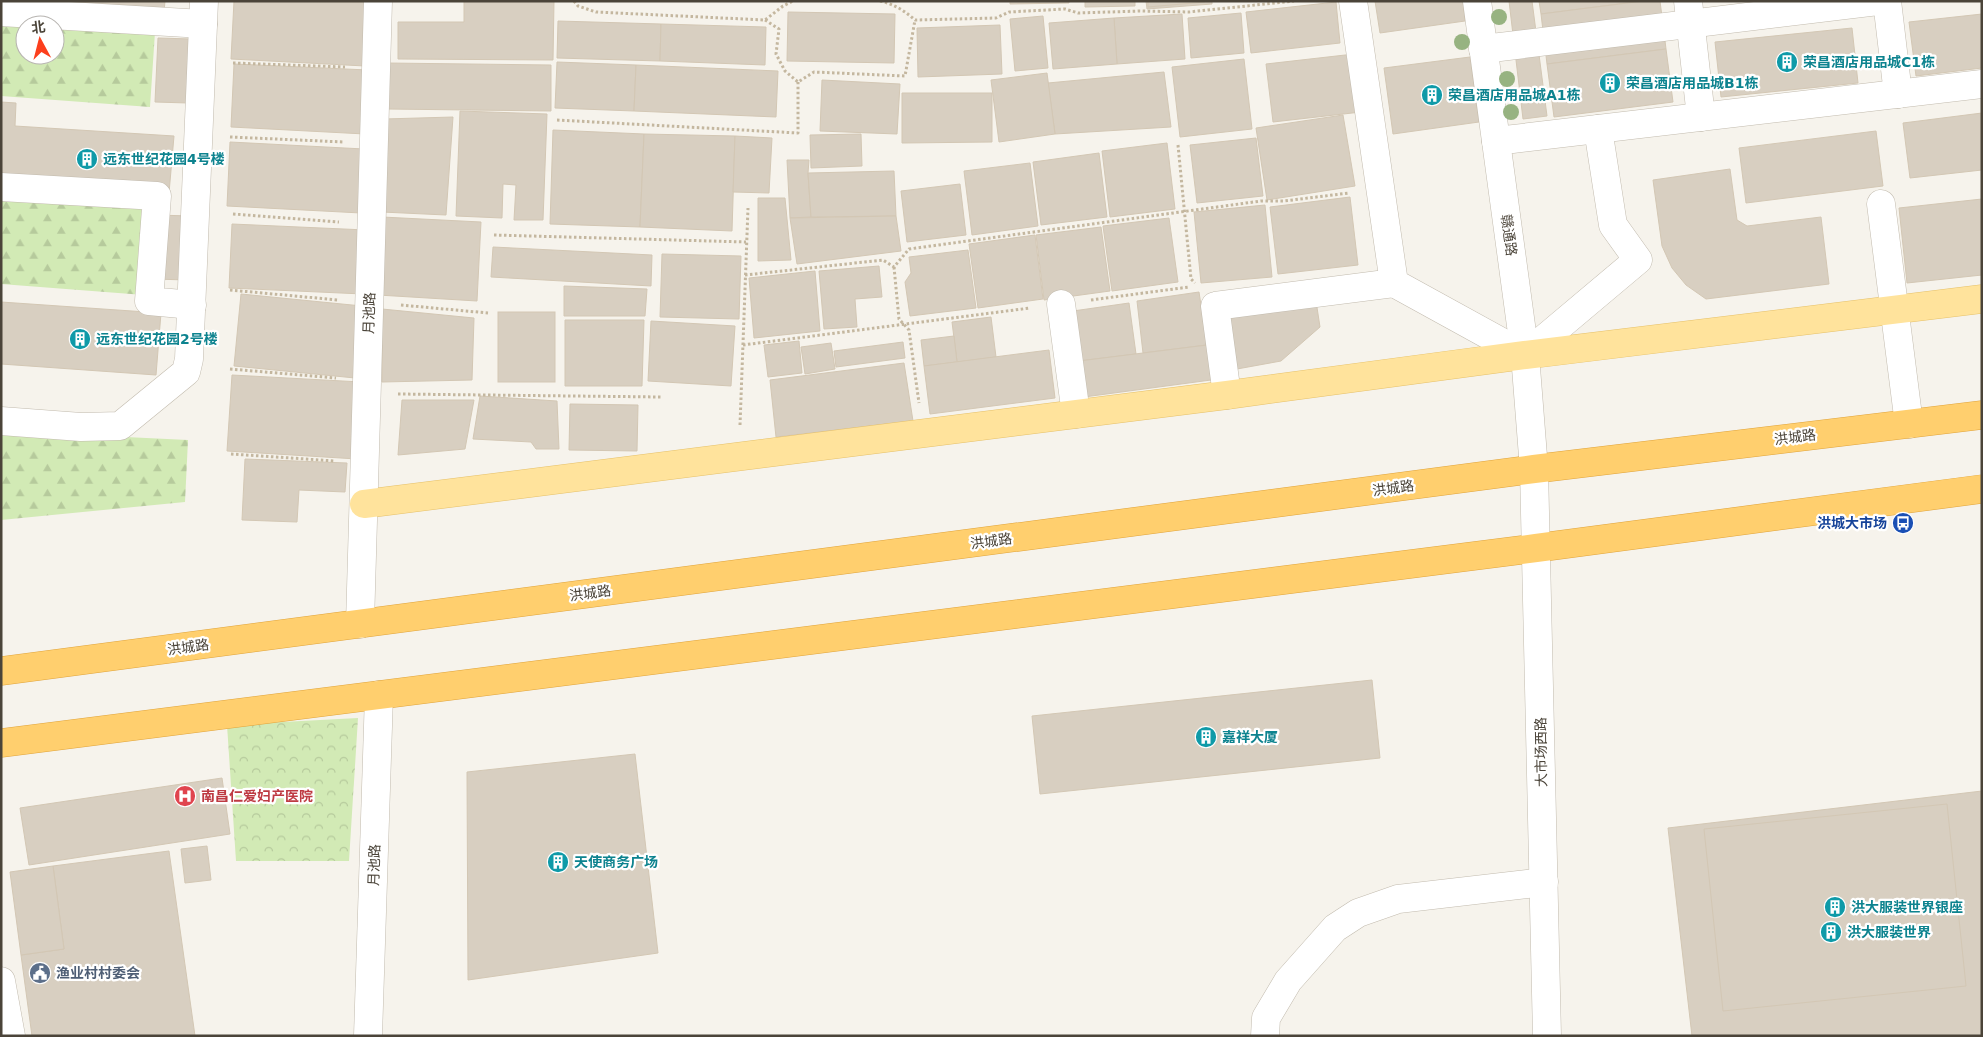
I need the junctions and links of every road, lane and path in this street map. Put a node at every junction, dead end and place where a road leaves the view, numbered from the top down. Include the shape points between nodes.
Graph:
1 (378, 1) edge
2 (574, 1) edge
3 (793, 1) edge
4 (880, 1) edge
5 (1294, 1) edge
6 (1354, 1) edge
7 (1477, 1) edge
8 (1878, 1) edge
9 (1887, 1) edge
10 (1, 12) edge
11 (204, 12) edge
12 (1689, 12) edge
13 (765, 20) junction
14 (915, 20) junction
15 (1483, 49) junction
16 (228, 63) dead end
17 (376, 69) junction
18 (798, 82) junction
19 (1982, 84) edge
20 (1898, 94) junction
21 (1701, 117) junction
22 (557, 120) dead end
23 (1598, 129) junction
24 (229, 137) dead end
25 (1496, 141) junction
26 (374, 143) junction
27 (1178, 144) dead end
28 (1, 187) edge
29 (1881, 204) dead end
30 (1382, 206) junction
31 (748, 208) dead end
32 (1184, 211) junction
33 (233, 214) dead end
34 (372, 224) junction
35 (494, 235) dead end
36 (746, 242) junction
37 (894, 267) junction
38 (745, 274) junction
39 (1394, 283) junction
40 (1982, 299) edge
41 (1062, 304) junction
42 (192, 305) junction
43 (1894, 310) junction
44 (904, 325) junction
45 (742, 345) junction
46 (1525, 355) junction
47 (230, 369) dead end
48 (367, 388) junction
49 (1227, 395) junction
50 (661, 396) dead end
51 (1076, 414) junction
52 (1982, 415) edge
53 (1, 422) edge
54 (1909, 424) junction
55 (922, 434) junction
56 (232, 454) dead end
57 (739, 457) junction
58 (364, 466) junction
59 (1534, 469) junction
60 (1982, 489) edge
61 (364, 504) junction
62 (1536, 548) junction
63 (360, 624) junction
64 (1, 671) edge
65 (379, 695) junction
66 (1, 743) edge
67 (1544, 882) junction
68 (1, 981) edge
69 (12, 1036) edge
70 (368, 1036) edge
71 (1266, 1036) edge
72 (1547, 1036) edge

1 - 17 street, 月池路
2 - 13 path via 578,6 596,12
3 - 13 path
4 - 14 path via 904,10
5 - 14 path via 1189,12 1078,13 1064,9 1009,12 996,18
6 - 30 street
7 - 15 street, 赣通路
8 - 12 street
9 - 20 street
10 - 11 street
11 - 42 street
12 - 15 street
12 - 21 street
13 - 18 path via 779,29 776,54 785,71
14 - 18 path via 905,76 814,72
15 - 25 street, 赣通路
16 - 17 path
17 - 26 street, 月池路
18 - 22 path via 798,133
19 - 20 street
20 - 21 street
21 - 23 street
23 - 25 street
23 - 46 street via 1614,225 1638,260
24 - 26 path
25 - 46 street, 赣通路
26 - 34 street, 月池路
27 - 32 path
28 - 42 street via 158,196 149,302
29 - 43 street
30 - 32 path via 1352,193
30 - 39 street
31 - 36 path
32 - 37 path via 909,249
32 - 41 path via 1190,279 1197,286
33 - 34 path
34 - 48 street, 月池路
35 - 36 path
36 - 38 path
37 - 38 path via 883,260
37 - 44 path via 899,319
38 - 45 path
39 - 46 street
39 - 49 street via 1215,306
40 - 43 main road
41 - 44 path
41 - 51 street
42 - 53 street via 186,372 120,426
43 - 46 main road
43 - 54 street
44 - 45 path
44 - 55 path via 910,330
45 - 57 path
46 - 49 main road
46 - 59 street, 赣通路
47 - 48 path
48 - 50 path
48 - 58 street, 月池路
49 - 51 main road
51 - 55 main road
52 - 54 highway, 洪城路
54 - 59 highway, 洪城路
55 - 57 main road
56 - 58 path via 351,462
57 - 61 main road
58 - 61 street, 月池路
59 - 62 street, 大市场西路
59 - 63 highway, 洪城路
60 - 62 highway
61 - 63 street, 月池路
62 - 65 highway
62 - 67 street, 大市场西路
63 - 64 highway, 洪城路
65 - 66 highway
65 - 70 street, 月池路
67 - 71 street via 1398,900 1358,913 1335,928 1288,981 1266,1018
67 - 72 street, 大市场西路
68 - 69 street

